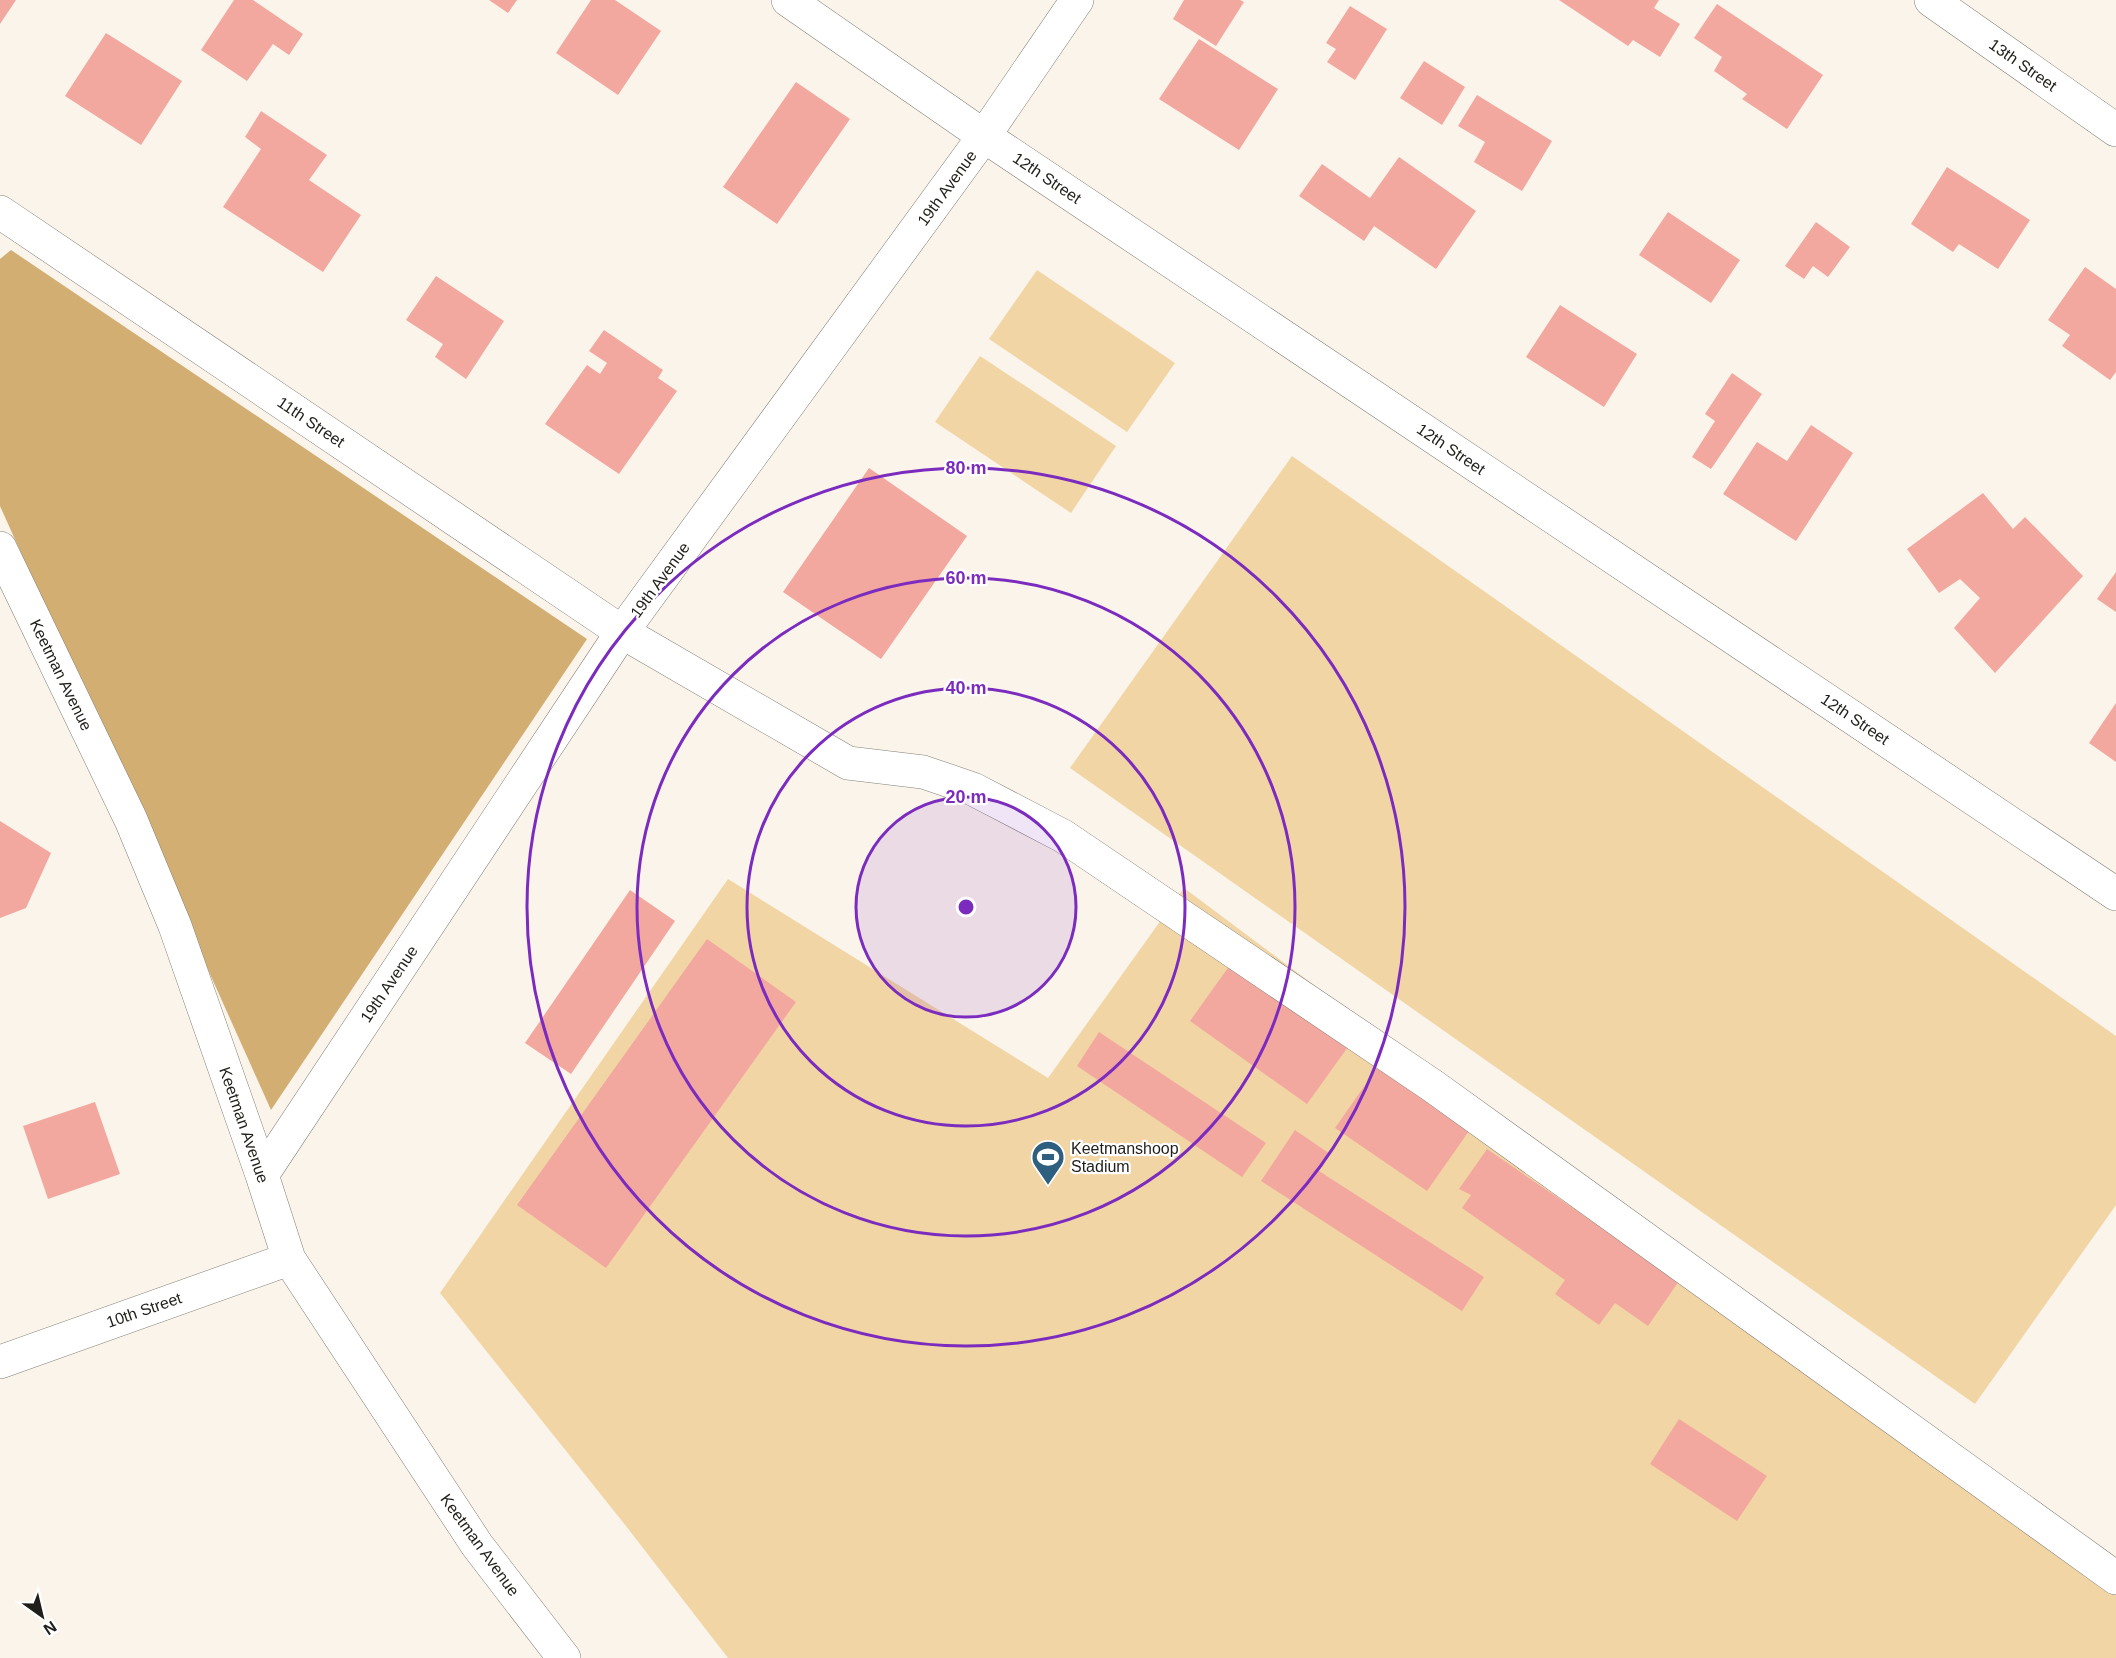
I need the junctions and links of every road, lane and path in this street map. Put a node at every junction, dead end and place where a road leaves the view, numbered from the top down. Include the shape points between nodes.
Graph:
1 (788, 0) edge
2 (1077, 0) edge
3 (1931, 0) edge
4 (2116, 129) edge
5 (984, 136) junction
6 (0, 212) edge
7 (0, 548) edge
8 (622, 632) junction
9 (2116, 894) edge
10 (262, 1174) junction
11 (289, 1259) junction
12 (0, 1362) edge
13 (2116, 1578) edge
14 (564, 1658) edge

1 - 5 street, 12th Street
2 - 5 street, 19th Avenue
3 - 4 street, 13th Street
5 - 8 street, 19th Avenue
5 - 9 street, 12th Street
6 - 8 street, 11th Street
7 - 10 street, Keetman Avenue via 131,819 175,926
8 - 10 street, 19th Avenue
8 - 13 street, 11th Street via 848,763 923,772 963,786 1063,836 1433,1086
10 - 11 street, Keetman Avenue
11 - 12 street, 10th Street
11 - 14 street, Keetman Avenue via 477,1545

